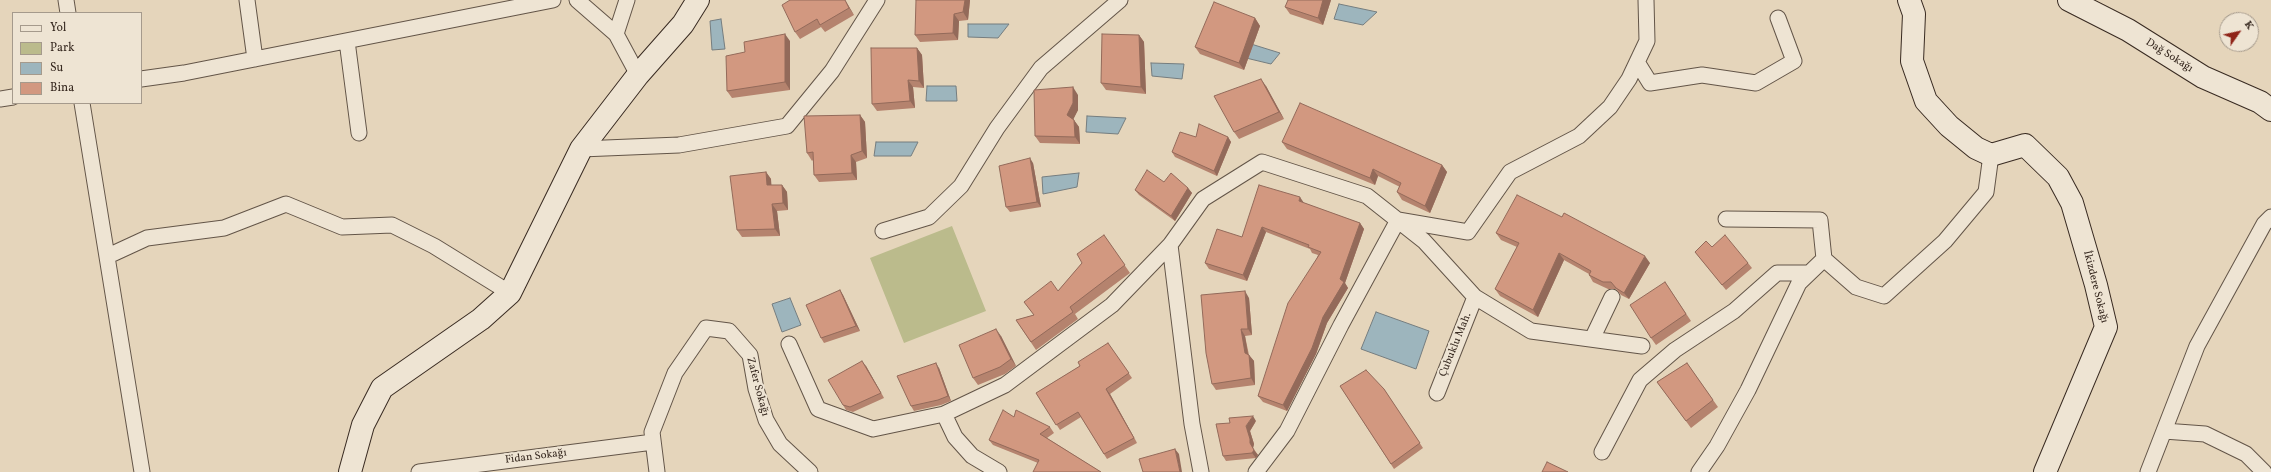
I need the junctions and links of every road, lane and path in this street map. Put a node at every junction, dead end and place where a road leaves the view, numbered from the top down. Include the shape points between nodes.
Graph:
1 (66, 0) edge
2 (247, 0) edge
3 (553, 0) edge
4 (577, 0) edge
5 (627, 0) edge
6 (698, 0) edge
7 (877, 0) edge
8 (1120, 0) edge
9 (1646, 0) edge
10 (1909, 0) edge
11 (2069, 0) edge
12 (68, 12) edge
13 (1778, 18) dead end
14 (616, 34) junction
15 (347, 41) junction
16 (255, 59) junction
17 (1637, 62) junction
18 (638, 75) junction
19 (142, 79) edge
20 (12, 97) edge
21 (0, 99) edge
22 (82, 104) edge
23 (2271, 110) edge
24 (359, 133) dead end
25 (581, 149) junction
26 (1991, 155) junction
27 (1726, 219) dead end
28 (1398, 220) junction
29 (2269, 221) edge
30 (883, 231) dead end
31 (1170, 245) junction
32 (108, 256) junction
33 (1824, 258) junction
34 (1809, 273) junction
35 (510, 293) junction
36 (1475, 297) junction
37 (1612, 297) edge
38 (1592, 339) junction
39 (789, 344) dead end
40 (1642, 346) dead end
41 (1437, 392) dead end
42 (944, 414) junction
43 (2164, 431) junction
44 (653, 442) junction
45 (1602, 452) dead end
46 (449, 470) edge
47 (142, 472) edge
48 (350, 472) edge
49 (419, 472) edge
50 (657, 472) edge
51 (810, 472) edge
52 (999, 472) edge
53 (1201, 472) edge
54 (1256, 472) edge
55 (1698, 472) edge
56 (2045, 472) edge
57 (2148, 472) edge
58 (2264, 472) edge

1 - 12 street
2 - 16 street
3 - 15 street
4 - 14 street
5 - 14 street
6 - 18 street via 683,24
7 - 25 street via 832,71 787,126 679,145
8 - 30 street via 1041,68 997,128 961,186 929,217
9 - 17 street via 1647,41
10 - 26 street via 1914,14 1912,61 1926,101 1949,126 1976,148
11 - 23 street, Dağ Sokağı via 2128,30 2203,77 2260,102
13 - 17 street via 1794,61 1756,83 1702,75 1650,83
14 - 18 street
15 - 16 street
15 - 24 street
16 - 19 street
17 - 28 street via 1629,80 1610,107 1579,136 1510,172 1468,232
18 - 25 street
20 - 21 street
22 - 32 street
25 - 35 street
26 - 33 street via 1986,192 1945,242 1884,296 1856,287
26 - 56 street, İkizdere Sokağı via 2025,145 2058,177 2072,203 2106,327
27 - 33 street via 1820,220
28 - 31 street via 1367,196 1262,162 1203,199
28 - 36 street via 1424,241
28 - 54 street via 1287,431
29 - 43 street via 2198,346
31 - 42 street via 1112,306 1005,385
31 - 53 street via 1192,424
32 - 35 street via 147,238 224,228 286,204 342,227 392,225 434,246
32 - 47 street
33 - 34 street
34 - 45 street via 1777,273 1734,311 1675,350 1640,380
34 - 55 street via 1799,283 1748,390 1717,446
35 - 48 street via 481,319 382,388 363,425
36 - 38 street via 1531,331
36 - 41 street, Çubuklu Mah.
37 - 38 street
38 - 40 street
39 - 42 street via 818,409 873,429
42 - 52 street via 955,437 972,456
43 - 57 street
43 - 58 street via 2205,434 2246,454
44 - 46 street, Fidan Sokağı
44 - 50 street, Zafer Sokağı
44 - 51 street, Zafer Sokağı via 652,432 675,373 706,328 729,331 750,355 756,389 766,420 780,444
46 - 49 street, Fidan Sokağı

